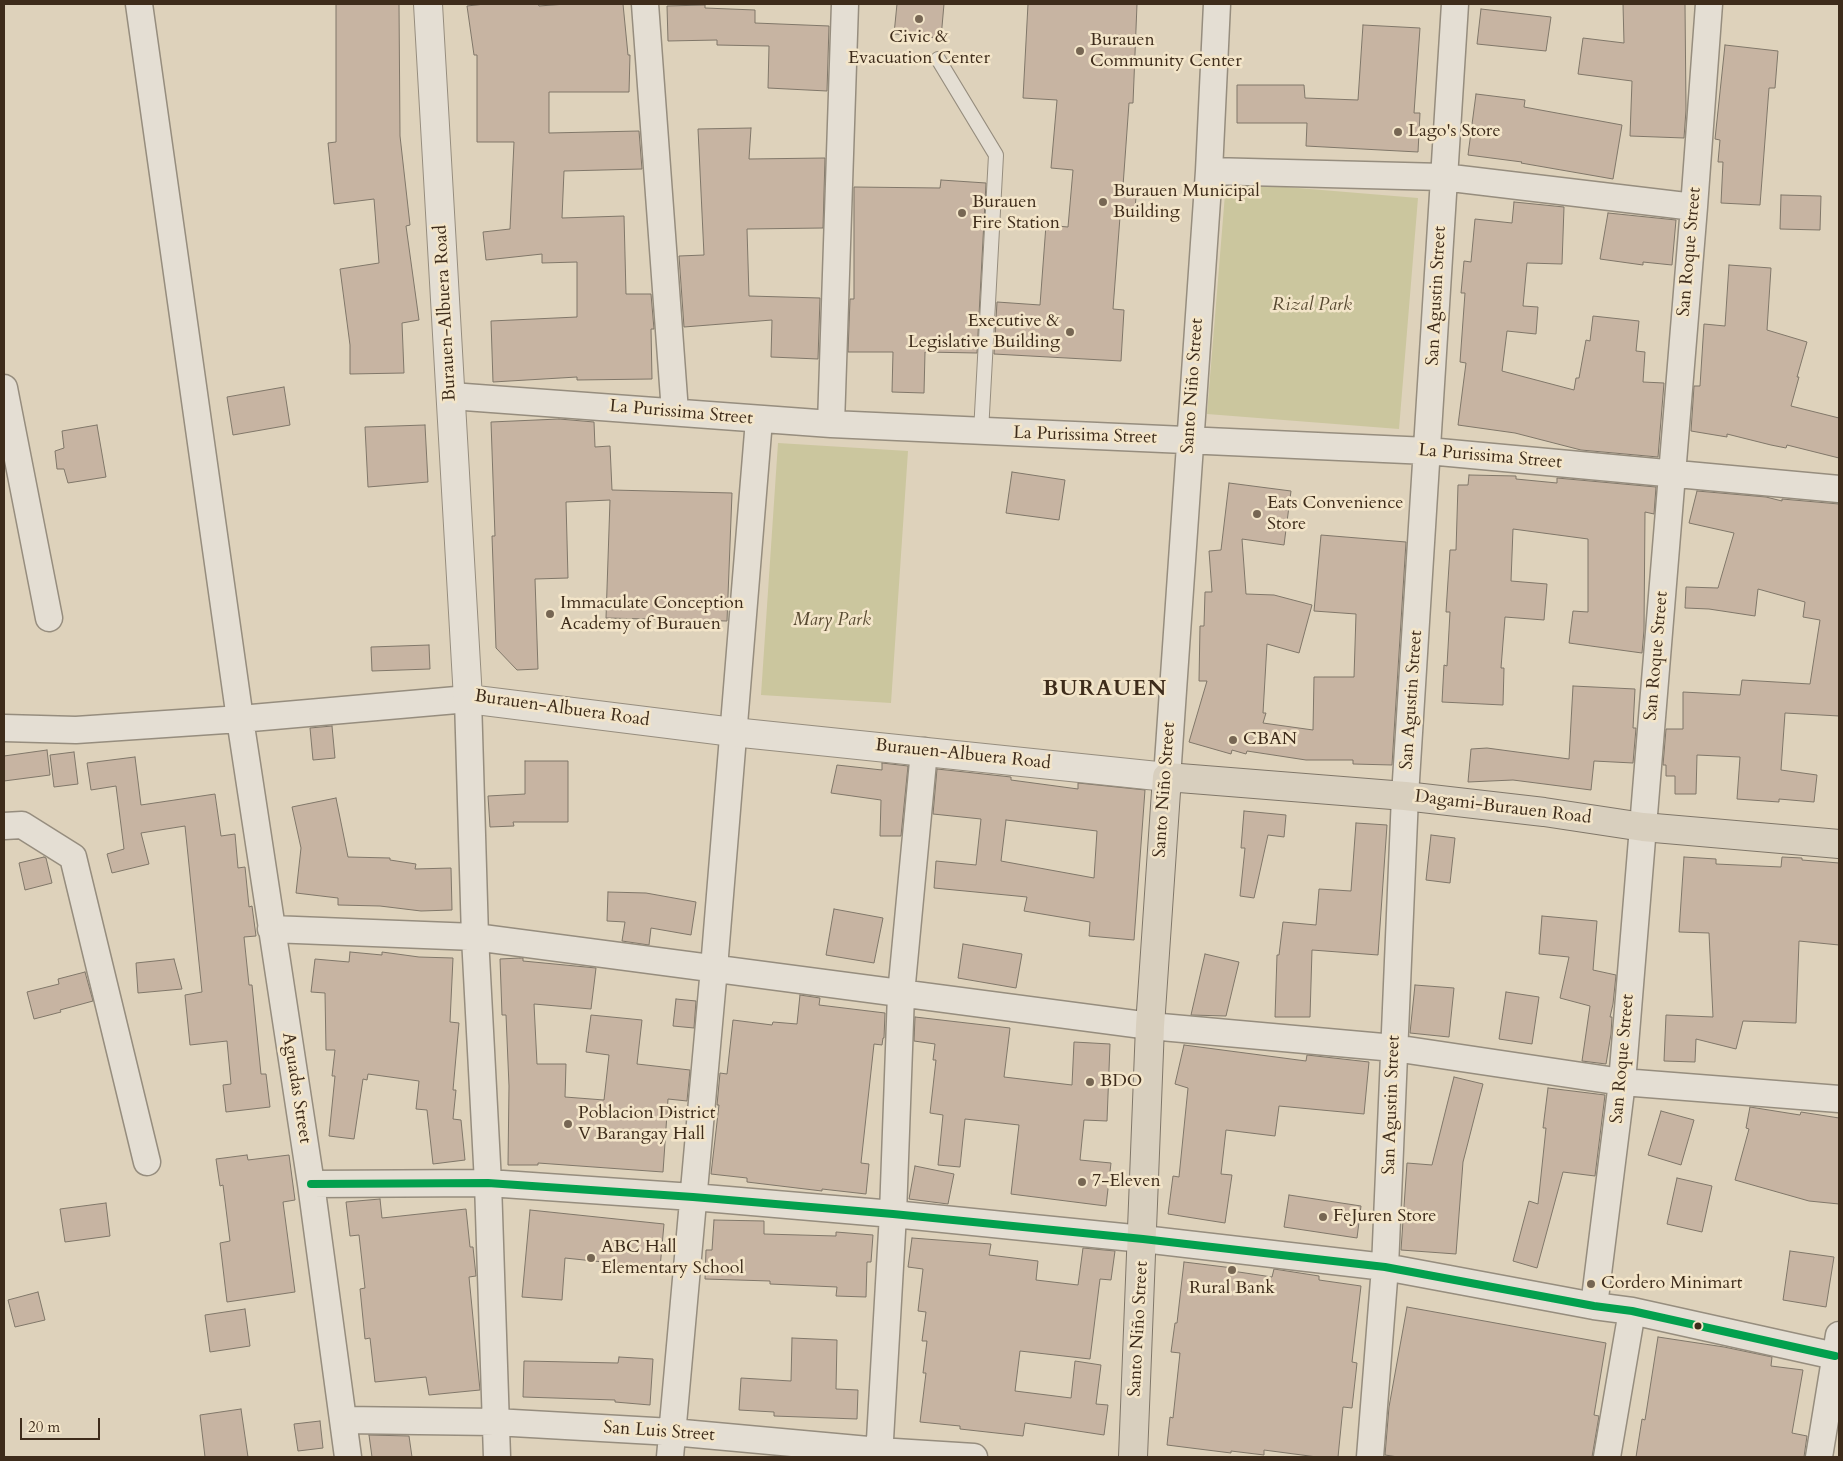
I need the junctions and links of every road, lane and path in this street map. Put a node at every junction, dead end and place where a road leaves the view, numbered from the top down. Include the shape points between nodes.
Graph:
1 (139, 4) edge
2 (428, 4) edge
3 (644, 4) edge
4 (845, 4) edge
5 (1217, 4) edge
6 (1455, 4) edge
7 (1709, 4) edge
8 (938, 59) dead end
9 (1209, 171) junction
10 (1443, 177) junction
11 (1694, 207) junction
12 (4, 388) edge
13 (451, 396) junction
14 (675, 412) junction
15 (7, 419) edge
16 (759, 420) junction
17 (832, 424) junction
18 (981, 432) junction
19 (1189, 440) junction
20 (1428, 451) junction
21 (1672, 474) junction
22 (1839, 488) edge
23 (49, 618) dead end
24 (468, 699) junction
25 (240, 719) junction
26 (4, 728) edge
27 (733, 732) junction
28 (924, 751) junction
29 (1167, 777) junction
30 (1405, 796) junction
31 (4, 826) edge
32 (1642, 827) junction
33 (1839, 844) edge
34 (271, 929) junction
35 (475, 937) junction
36 (714, 968) junction
37 (901, 994) junction
38 (1150, 1026) junction
39 (1394, 1048) junction
40 (1622, 1082) junction
41 (1839, 1098) edge
42 (147, 1162) dead end
43 (488, 1183) junction
44 (311, 1184) junction
45 (693, 1197) junction
46 (893, 1214) junction
47 (1143, 1239) junction
48 (1385, 1267) junction
49 (1594, 1306) junction
50 (1632, 1311) junction
51 (1837, 1346) edge
52 (344, 1420) junction
53 (495, 1422) junction
54 (671, 1445) edge
55 (879, 1454) edge
56 (348, 1457) edge
57 (497, 1457) edge
58 (974, 1457) edge
59 (1134, 1457) edge
60 (1370, 1457) edge
61 (1607, 1457) edge
62 (1819, 1457) edge

1 - 25 street, Aguadas Street
2 - 13 street, Burauen-Albuera Road
3 - 14 street
4 - 17 street
5 - 9 street, Santo Niño Street
6 - 10 street, San Agustin Street
7 - 11 street, San Roque Street
8 - 18 lane via 996,155
9 - 10 street
9 - 19 street, Santo Niño Street
10 - 11 street
10 - 20 street, San Agustin Street
11 - 21 street, San Roque Street
12 - 15 street
13 - 14 street, La Purissima Street
13 - 24 street, Burauen-Albuera Road
14 - 16 street, La Purissima Street
15 - 23 street
16 - 17 street, La Purissima Street
16 - 27 street
17 - 18 street, La Purissima Street
18 - 19 street, La Purissima Street
19 - 20 street, La Purissima Street
19 - 29 street, Santo Niño Street
20 - 21 street, La Purissima Street
20 - 30 street, San Agustin Street
21 - 22 street, La Purissima Street
21 - 32 street, San Roque Street
24 - 25 street
24 - 27 street, Burauen-Albuera Road
24 - 35 street
25 - 26 street via 76,730
25 - 34 street, Aguadas Street
27 - 28 street, Burauen-Albuera Road
27 - 36 street
28 - 29 street, Burauen-Albuera Road
28 - 37 street
29 - 30 main road, Dagami-Burauen Road
29 - 38 main road, Santo Niño Street
30 - 32 main road, Dagami-Burauen Road
30 - 39 street, San Agustin Street
31 - 42 street via 22,825 73,857
32 - 33 main road, Dagami-Burauen Road
32 - 40 street, San Roque Street
34 - 35 street
34 - 44 street, Aguadas Street
35 - 36 street
35 - 43 street
36 - 37 street
36 - 45 street
37 - 38 street
37 - 46 street
38 - 39 street
38 - 47 main road, Santo Niño Street
39 - 40 street
39 - 48 street, San Agustin Street
40 - 41 street
40 - 49 street, San Roque Street
43 - 44 street
43 - 45 street
43 - 53 street
44 - 52 street, Aguadas Street
45 - 46 street
45 - 54 street
46 - 47 street
46 - 55 street
47 - 48 street
47 - 59 main road, Santo Niño Street
48 - 49 street
48 - 60 street, San Agustin Street
49 - 50 street
50 - 51 street
50 - 61 street
51 - 62 street
52 - 53 street, San Luis Street
52 - 56 street, Aguadas Street
53 - 54 street, San Luis Street
53 - 57 street
54 - 55 street, San Luis Street
55 - 58 street, San Luis Street

